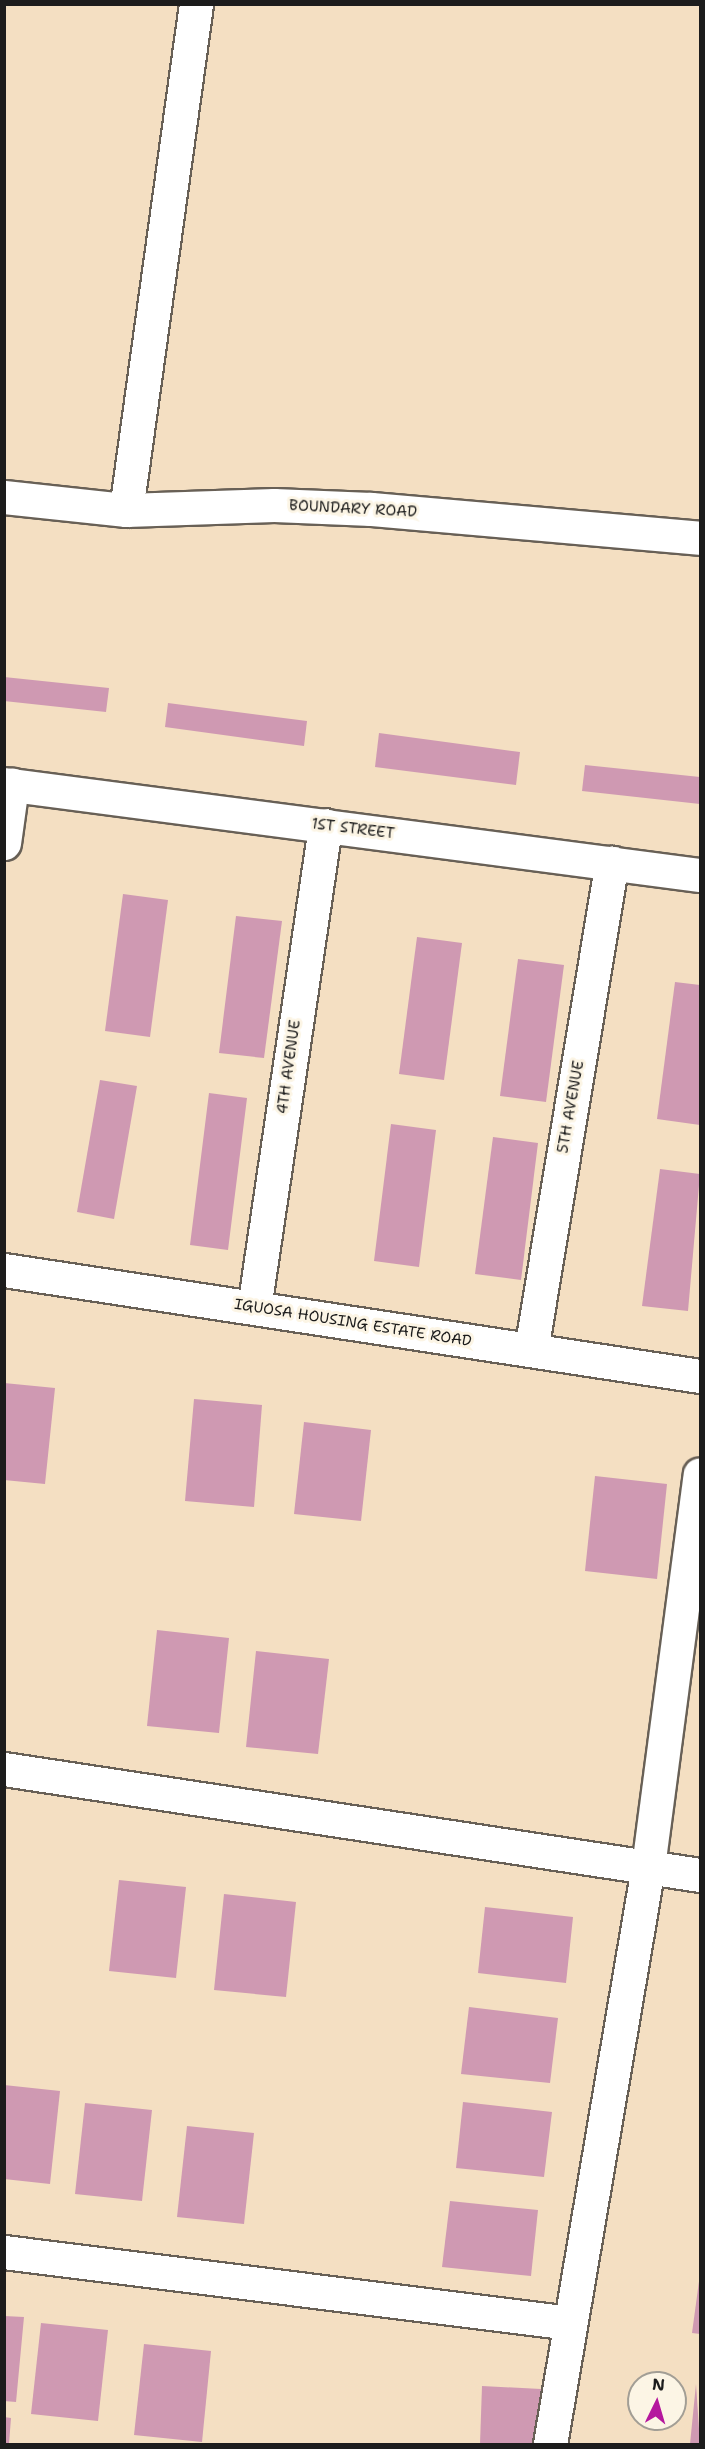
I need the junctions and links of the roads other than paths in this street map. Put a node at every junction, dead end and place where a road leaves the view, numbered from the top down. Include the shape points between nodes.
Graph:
1 (196, 4) edge
2 (4, 497) edge
3 (126, 510) junction
4 (700, 538) edge
5 (8, 784) edge
6 (325, 825) junction
7 (4, 843) edge
8 (612, 863) junction
9 (700, 875) edge
10 (4, 1270) edge
11 (254, 1308) junction
12 (531, 1350) junction
13 (700, 1376) edge
14 (700, 1474) edge
15 (4, 1769) edge
16 (648, 1867) junction
17 (700, 1875) edge
18 (4, 2252) edge
19 (570, 2323) junction
20 (550, 2445) edge

1 - 3 street
2 - 3 street, BOUNDARY ROAD
3 - 4 street, BOUNDARY ROAD via 274,505 371,509
5 - 6 street, 1ST STREET
5 - 7 street
6 - 8 street, 1ST STREET
6 - 11 street, 4TH AVENUE
8 - 9 street, 1ST STREET
8 - 12 street, 5TH AVENUE
10 - 11 street, IGUOSA HOUSING ESTATE ROAD
11 - 12 street, IGUOSA HOUSING ESTATE ROAD
12 - 13 street, IGUOSA HOUSING ESTATE ROAD
14 - 16 street
15 - 16 street
16 - 17 street
16 - 19 street
18 - 19 street
19 - 20 street

